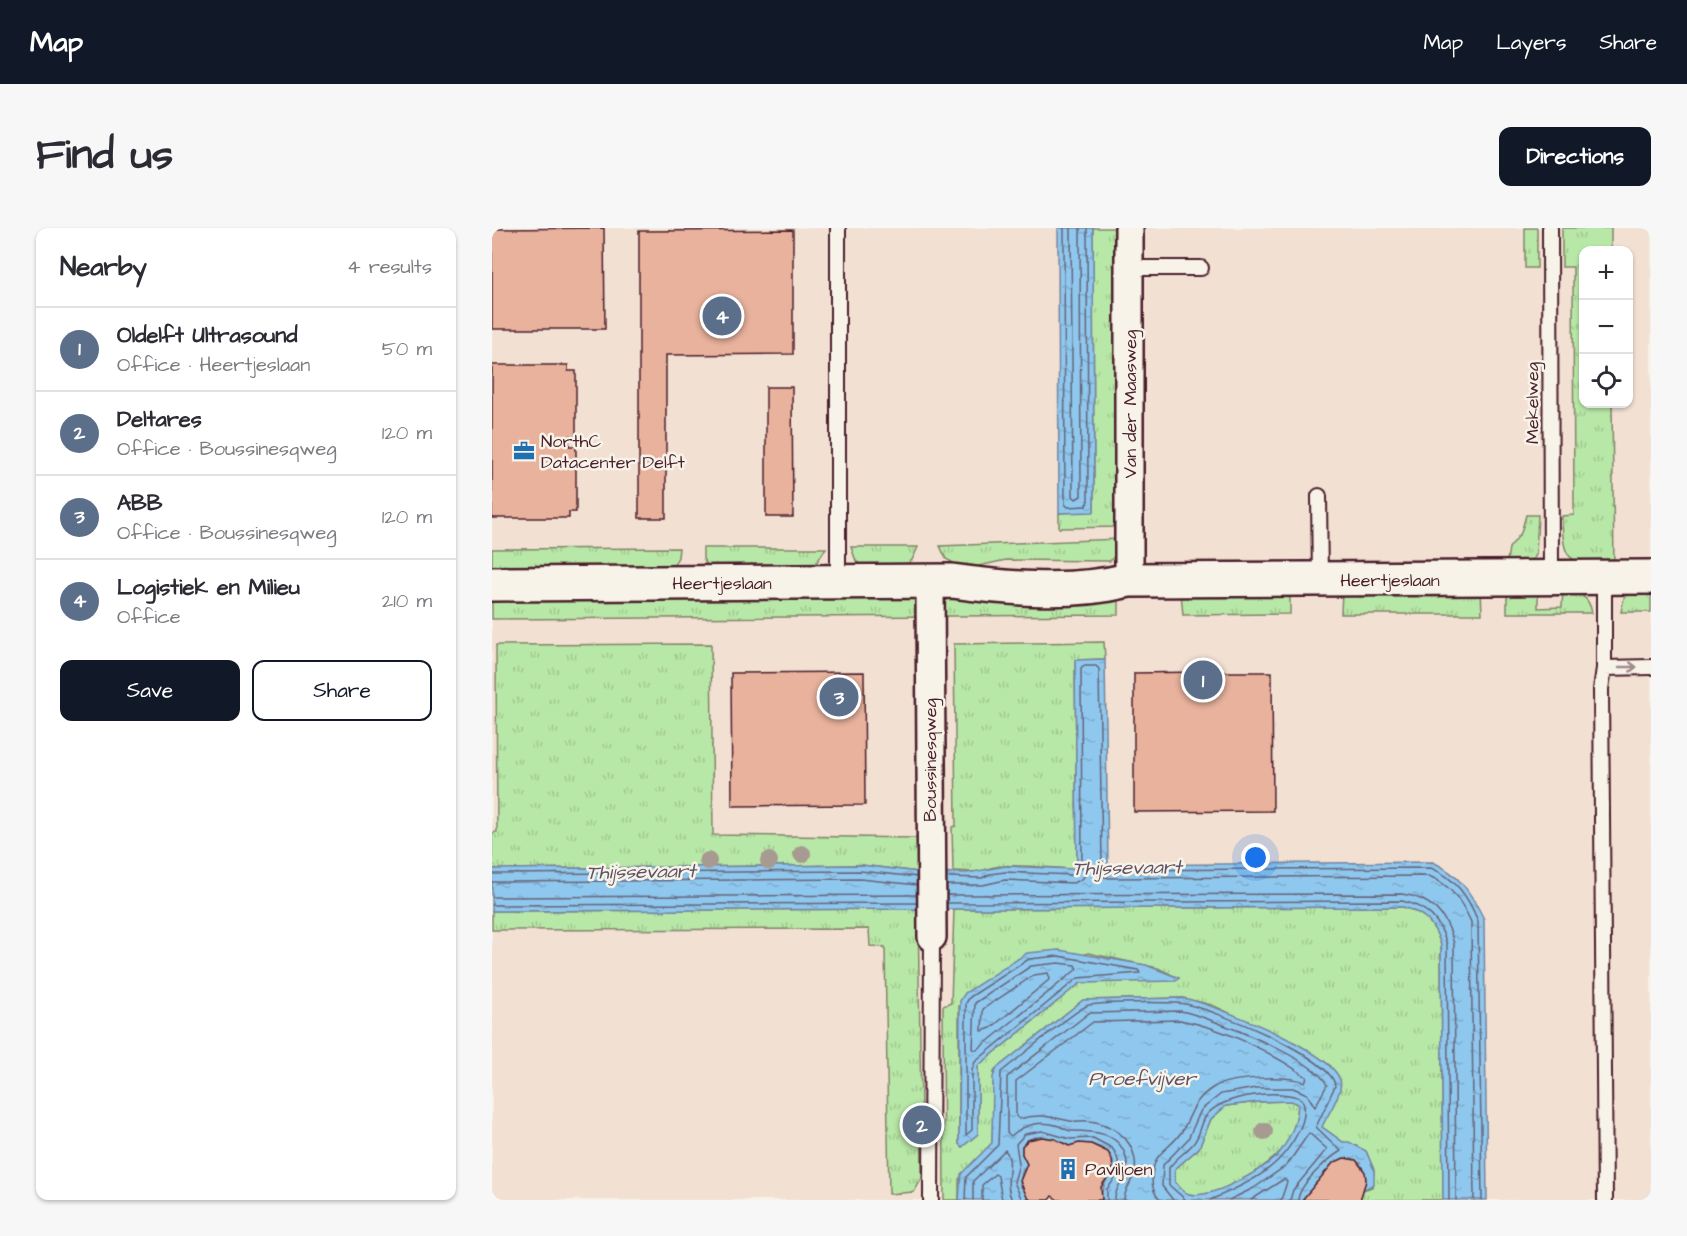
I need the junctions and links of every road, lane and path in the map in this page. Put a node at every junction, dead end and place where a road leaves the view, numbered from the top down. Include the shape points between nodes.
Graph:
1 (838, 228) edge
2 (1129, 228) edge
3 (1550, 228) edge
4 (1129, 268) junction
5 (1201, 268) dead end
6 (1319, 496) dead end
7 (1551, 578) junction
8 (1604, 578) junction
9 (1651, 578) edge
10 (1130, 580) junction
11 (1320, 580) junction
12 (838, 582) junction
13 (941, 582) junction
14 (492, 584) edge
15 (1651, 667) edge
16 (1604, 668) junction
17 (932, 937) joint
18 (931, 1200) edge
19 (1605, 1200) edge

1 - 12 lane
2 - 4 street, Van der Maasweg
3 - 7 lane, Mekelweg
4 - 5 lane
4 - 10 street, Van der Maasweg
6 - 11 lane
7 - 8 street, Heertjeslaan
7 - 11 street, Heertjeslaan
8 - 9 street, Heertjeslaan
8 - 16 lane
10 - 11 street, Heertjeslaan
10 - 13 street, Heertjeslaan via 1098,587 999,587
12 - 13 street, Heertjeslaan
12 - 14 street, Heertjeslaan
13 - 17 street, Boussinesqweg via 930,844
16 -> 15 lane
16 - 19 lane via 1601,689
17 - 18 lane

